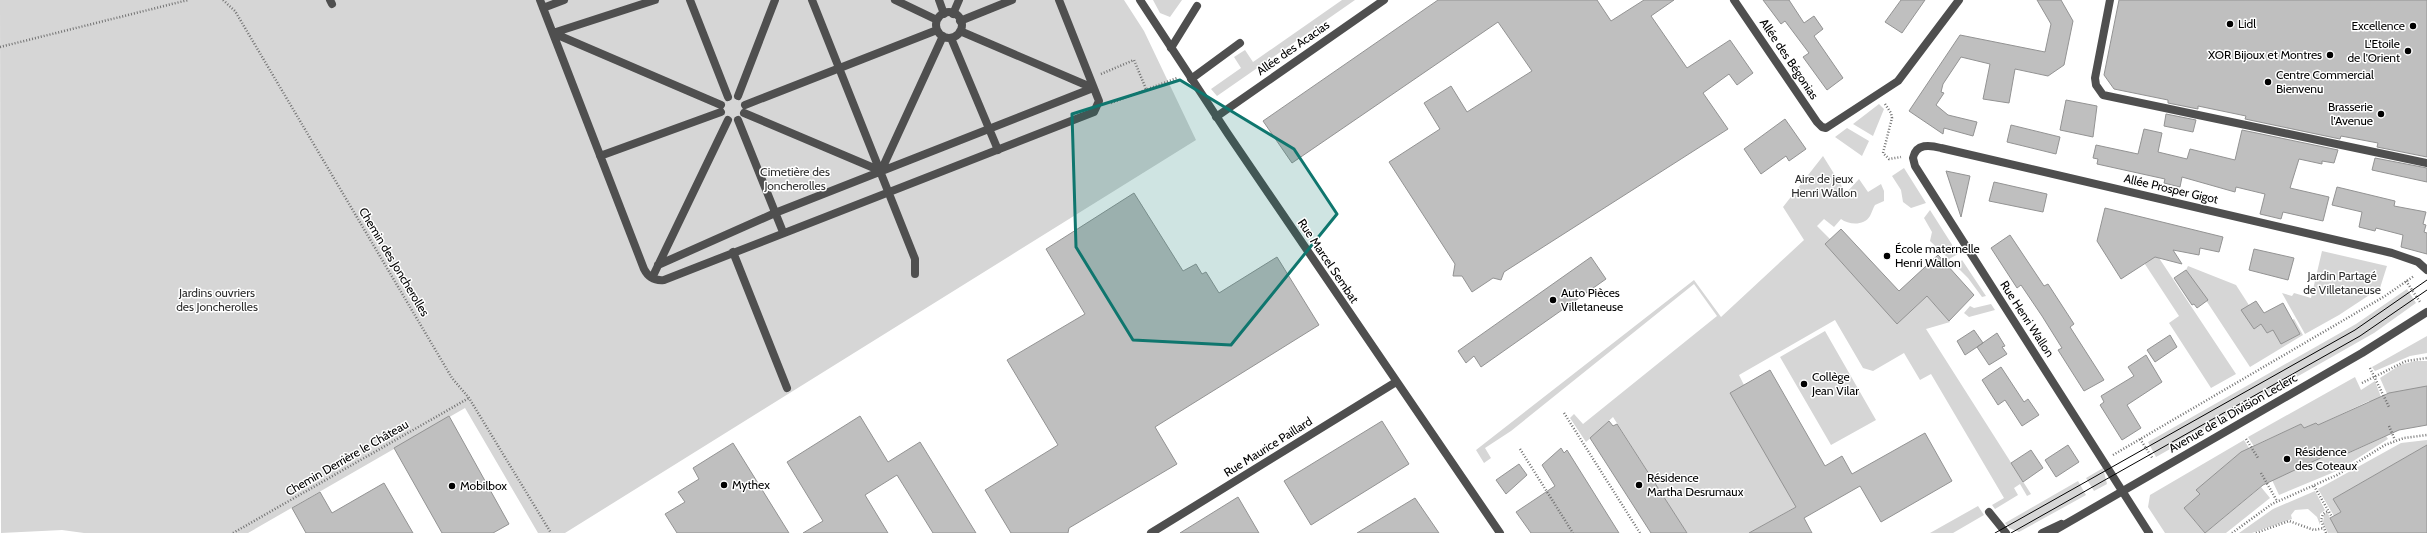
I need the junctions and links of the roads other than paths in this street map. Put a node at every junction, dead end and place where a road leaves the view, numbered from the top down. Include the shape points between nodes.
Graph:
1 (564, 0) edge
2 (655, 0) edge
3 (690, 0) edge
4 (775, 0) edge
5 (812, 0) edge
6 (894, 0) edge
7 (938, 0) edge
8 (959, 0) edge
9 (1012, 0) edge
10 (1059, 0) edge
11 (1140, 0) edge
12 (1384, 0) edge
13 (1734, 0) edge
14 (1959, 0) edge
15 (2110, 0) edge
16 (541, 4) edge
17 (1197, 6) dead end
18 (954, 14) junction
19 (940, 17) junction
20 (960, 20) junction
21 (960, 31) junction
22 (940, 33) junction
23 (553, 34) junction
24 (951, 38) junction
25 (1240, 43) dead end
26 (1171, 48) junction
27 (840, 67) junction
28 (1189, 76) junction
29 (1093, 88) junction
30 (738, 96) junction
31 (728, 97) junction
32 (745, 104) junction
33 (721, 108) junction
34 (744, 113) junction
35 (1216, 117) junction
36 (728, 120) junction
37 (738, 120) junction
38 (989, 128) junction
39 (998, 150) junction
40 (600, 156) junction
41 (1913, 158) joint
42 (2427, 163) edge
43 (881, 171) junction
44 (889, 191) junction
45 (775, 213) junction
46 (783, 232) junction
47 (733, 252) junction
48 (658, 264) junction
49 (2426, 269) edge
50 (915, 274) dead end
51 (652, 278) junction
52 (2425, 310) edge
53 (1396, 382) junction
54 (787, 388) dead end
55 (2123, 492) junction
56 (1989, 512) dead end
57 (1994, 520) junction
58 (2067, 523) junction
59 (1151, 533) edge
60 (1500, 533) edge
61 (1998, 533) edge
62 (2006, 533) edge
63 (2042, 533) edge
64 (2050, 533) edge
65 (2150, 533) edge

1 - 16 street
2 - 23 street
3 - 31 street
4 - 30 street
5 - 27 street
6 - 19 street
7 - 19 street
8 - 18 street
9 - 20 street
10 - 29 street
11 - 26 street, Rue Marcel Sembat
12 - 35 street, Allée des Acacias
13 - 14 street, Allée des Bégonias via 1817,122 1826,128 1898,81
15 - 42 street via 2095,78 2098,89 2108,98
16 - 23 street
17 - 26 street
18 - 19 street
18 - 20 street
19 - 22 street
20 - 21 street
21 - 24 street
21 - 29 street
22 - 24 street
22 - 27 street
22 - 43 street
23 - 33 street
23 - 40 street
24 - 38 street
25 - 28 street
26 - 28 street, Rue Marcel Sembat
27 - 32 street
27 - 43 street
28 - 35 street, Rue Marcel Sembat
29 - 38 street
29 - 39 street via 1099,101 1097,109 1087,116
30 - 31 street
30 - 32 street
31 - 33 street
32 - 34 street
33 - 36 street
33 - 40 street
34 - 37 street
34 - 43 street
35 - 53 street, Rue Marcel Sembat
36 - 37 street
36 - 48 street
37 - 45 street
38 - 39 street
38 - 43 street
39 - 44 street
40 - 51 street via 644,269
41 - 49 street, Allée Prosper Gigot via 1922,146 1934,146 2392,253 2418,262
41 - 55 street, Rue Henri Wallon via 1915,166
43 - 44 street
43 - 45 street
44 - 46 street
44 - 50 street via 915,259
45 - 46 street
45 - 48 street
46 - 47 street
47 - 51 street via 664,280
47 - 54 street
48 - 51 street
52 - 55 street, Avenue de la Division Leclerc via 2362,353
53 - 59 street, Rue Maurice Paillard
53 - 60 street, Rue Marcel Sembat
55 - 58 street, Avenue de la Division Leclerc
55 - 65 street, Rue Henri Wallon
56 - 57 street
57 - 61 street
57 - 62 street
58 - 63 street via 2058,524
58 - 64 street, Avenue de la Division Leclerc

